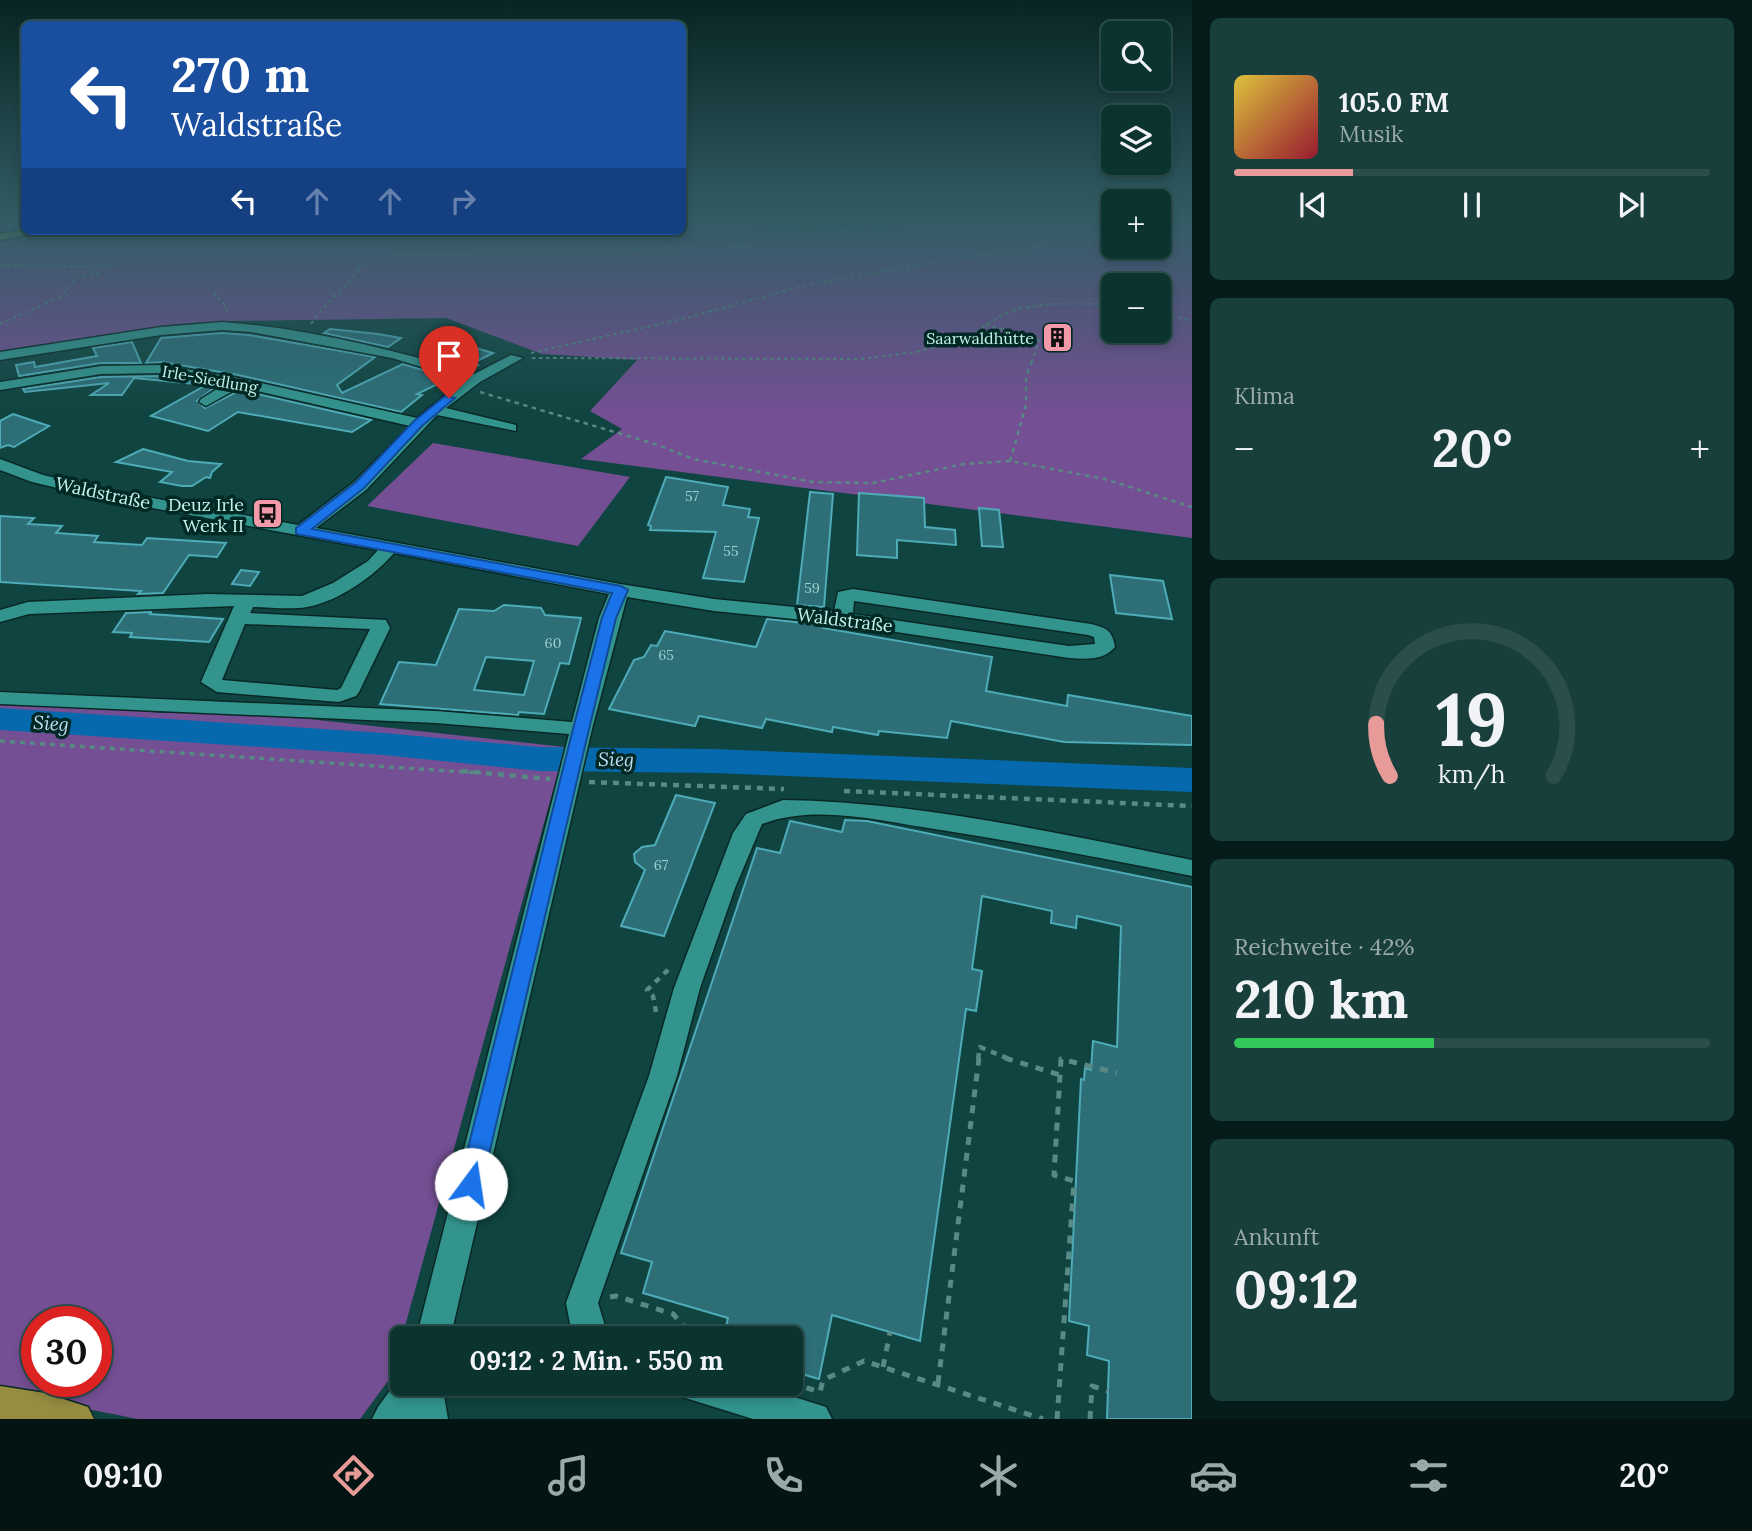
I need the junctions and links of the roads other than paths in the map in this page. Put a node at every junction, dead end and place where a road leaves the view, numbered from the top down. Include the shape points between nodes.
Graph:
1 (0, 356) edge
2 (516, 358) road end
3 (238, 382) junction
4 (470, 383) junction
5 (0, 386) edge
6 (205, 402) dead end
7 (434, 410) junction
8 (418, 423) junction
9 (512, 428) dead end
10 (0, 464) edge
11 (301, 531) junction
12 (391, 546) junction
13 (621, 590) junction
14 (242, 609) junction
15 (0, 616) edge
16 (843, 618) junction
17 (0, 698) edge
18 (579, 739) junction
19 (1192, 868) edge
20 (436, 1326) edge
21 (586, 1326) edge
22 (733, 1396) edge
23 (0, 1403) edge
24 (427, 1403) edge
25 (76, 1419) edge
26 (390, 1419) edge
27 (814, 1419) edge

1 - 4 street via 161,331 251,328 394,354
2 - 4 street
3 - 5 street, Irle-Siedlung via 132,368
3 - 6 street
3 - 8 street, Irle-Siedlung
4 - 7 street
7 - 8 street
7 - 9 street
8 - 11 street via 360,486
10 - 11 street, Waldstraße via 38,479 104,494
11 - 12 street, Waldstraße
12 - 13 street, Waldstraße
12 - 14 street via 374,565 305,602
13 - 16 street, Waldstraße
13 - 18 street via 609,618
14 - 14 street via 379,624 380,628 354,689 339,696 217,686 211,682
14 - 15 street via 28,608
16 - 16 street, Waldstraße via 1069,652 1093,653 1105,647 1102,634 853,595 845,596
17 - 18 street via 162,709 246,708
18 - 20 street
19 - 21 street via 1054,840 851,809 783,808 754,819 687,988 663,1076 582,1303
22 - 27 street
23 - 25 main road
24 - 26 street

